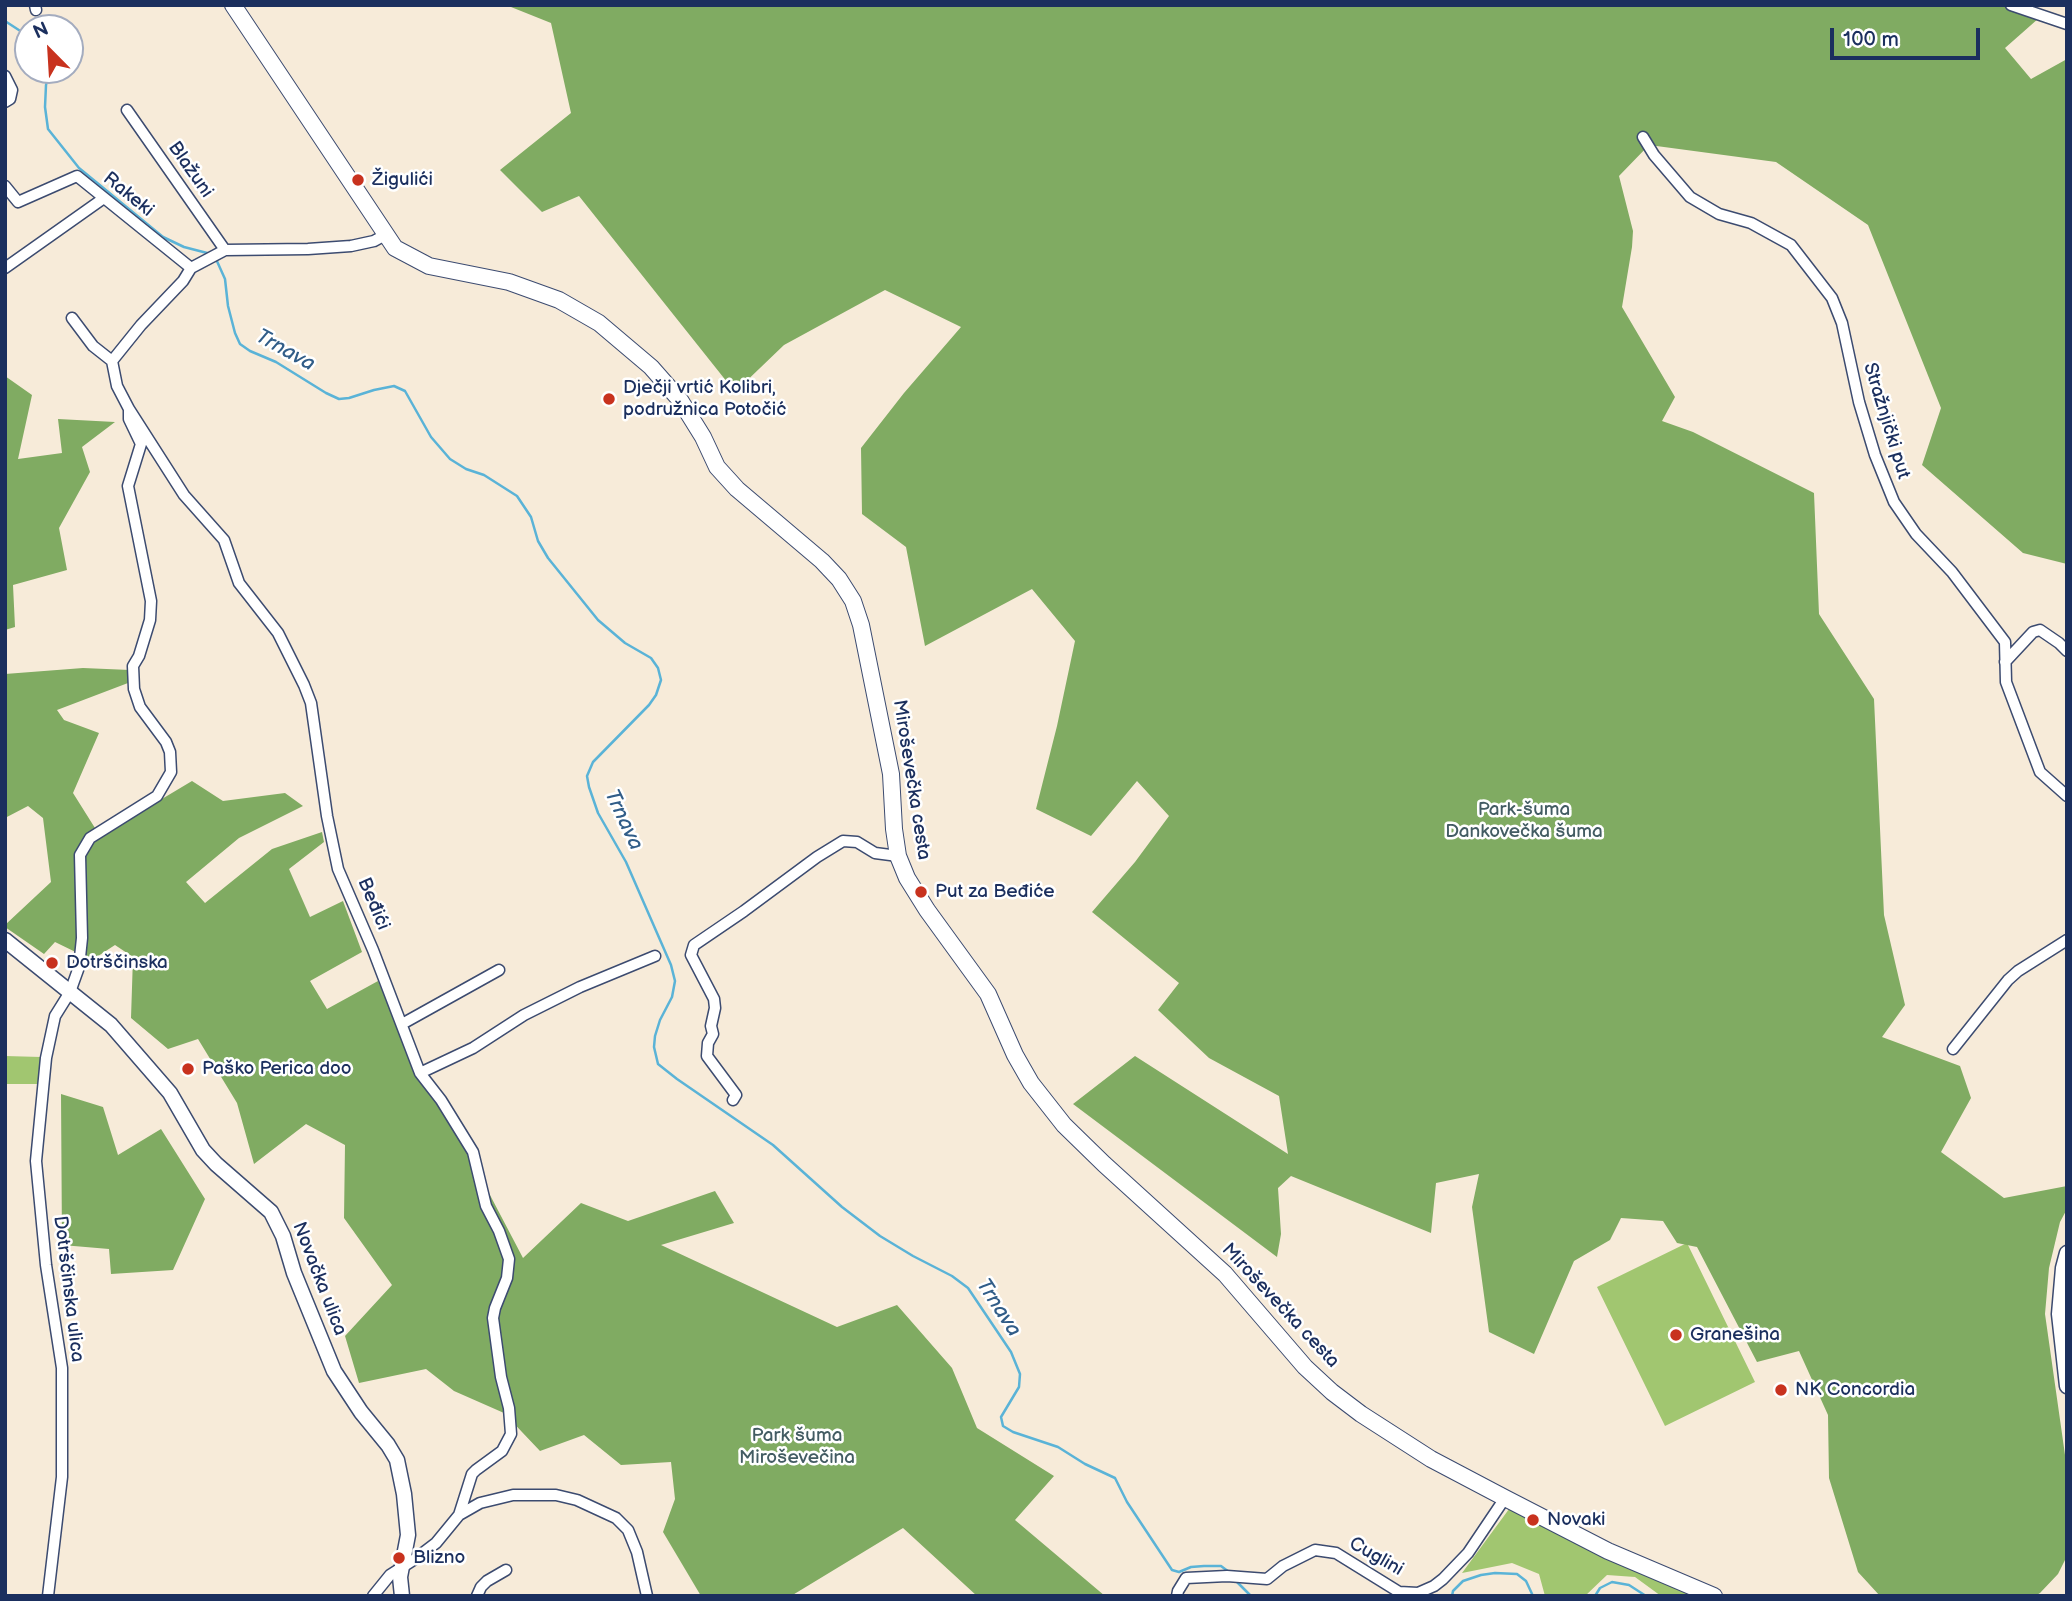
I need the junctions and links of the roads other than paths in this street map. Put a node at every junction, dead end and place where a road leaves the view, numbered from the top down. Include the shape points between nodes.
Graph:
1 (233, 5) edge
2 (2011, 5) edge
3 (2067, 24) edge
4 (5, 76) edge
5 (5, 102) edge
6 (127, 110) dead end
7 (1643, 137) dead end
8 (5, 186) edge
9 (104, 198) junction
10 (385, 235) junction
11 (223, 252) junction
12 (5, 268) edge
13 (191, 268) junction
14 (72, 318) dead end
15 (112, 361) junction
16 (129, 409) junction
17 (2067, 651) edge
18 (2005, 662) junction
19 (2067, 796) edge
20 (898, 856) junction
21 (5, 940) edge
22 (2067, 940) edge
23 (655, 956) dead end
24 (499, 970) dead end
25 (70, 992) junction
26 (402, 1024) junction
27 (1954, 1049) dead end
28 (420, 1073) junction
29 (733, 1101) dead end
30 (2067, 1254) edge
31 (2067, 1386) edge
32 (1505, 1499) junction
33 (459, 1515) junction
34 (402, 1568) junction
35 (506, 1570) dead end
36 (48, 1596) edge
37 (373, 1596) edge
38 (402, 1596) edge
39 (477, 1596) edge
40 (647, 1596) edge
41 (1177, 1596) edge
42 (1714, 1596) edge

1 - 10 main road, Miroševečka cesta
2 - 3 street
4 - 5 street via 12,90
6 - 11 street, Blažuni
7 - 18 street, Stražnjički put via 1690,197 1718,214 1751,223 1791,244 1832,298 1842,323 1858,402 1894,502 1992,623 2005,642
8 - 9 street, Rakeki via 18,202 77,176
9 - 12 street
9 - 13 street, Rakeki
10 - 11 street via 351,246
10 - 20 main road, Miroševečka cesta via 395,248 429,266 509,282 559,300 599,323 651,367 680,400 717,467 737,489 839,579 861,625 880,711
11 - 13 street
13 - 15 street
14 - 15 street via 93,346
15 - 16 street via 117,386
16 - 25 street, Dotrščinska ulica via 141,444 128,486 151,601 150,620 133,666 134,689 140,707 166,742 171,772 157,796 90,838 80,855 82,938
16 - 26 street, Beđići via 184,495 224,540 239,583 278,633 304,685 338,869
17 - 18 street via 2040,630
18 - 19 street, Stražnjički put via 2006,682 2040,772
20 - 29 street via 843,841 694,945 691,955 715,1007 707,1056 736,1095
20 - 32 main road, Miroševečka cesta via 927,911 988,995 1031,1083 1064,1125 1225,1274 1332,1392 1431,1459
21 - 25 street, Novačka ulica
22 - 27 street via 2008,980
23 - 28 street via 580,987
24 - 26 street
25 - 34 street, Novačka ulica via 103,1016 170,1093 203,1150 271,1212 328,1360 397,1460 408,1535
25 - 36 street, Dotrščinska ulica via 55,1016 46,1058 36,1161 62,1368 62,1477
26 - 28 street, Beđići
28 - 33 street, Beđići via 473,1152 486,1206 509,1259 493,1318 512,1434 502,1451 472,1474
30 - 31 street via 2059,1314
32 - 41 street, Cuglini via 1468,1553 1443,1579 1418,1593 1399,1592 1336,1553 1315,1550 1267,1579 1186,1578
32 - 42 main road, Miroševečka cesta via 1608,1551
33 - 34 street via 436,1544
33 - 40 street via 480,1503 513,1495 546,1494 577,1500 616,1518 628,1530
34 - 37 street
34 - 38 street, Novačka ulica
35 - 39 street via 487,1581

